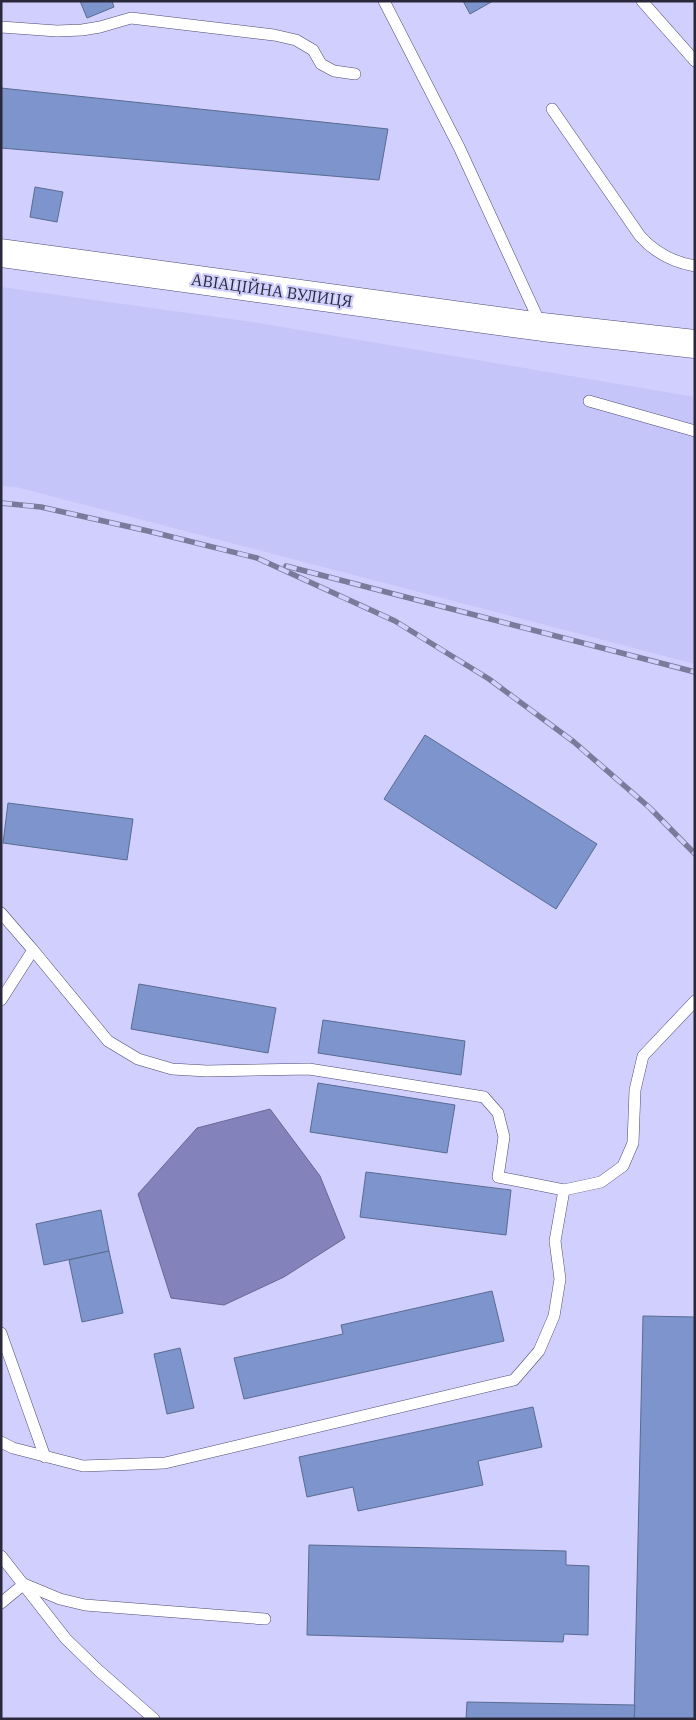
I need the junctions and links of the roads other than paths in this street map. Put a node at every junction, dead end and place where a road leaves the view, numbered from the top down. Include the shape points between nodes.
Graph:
1 (384, 1) edge
2 (642, 1) edge
3 (1, 27) edge
4 (695, 61) edge
5 (355, 74) dead end
6 (552, 109) dead end
7 (1, 253) edge
8 (695, 266) edge
9 (542, 326) junction
10 (695, 344) edge
11 (589, 402) dead end
12 (695, 431) edge
13 (1, 913) edge
14 (34, 950) junction
15 (1, 1000) edge
16 (695, 1001) edge
17 (564, 1190) junction
18 (1, 1332) edge
19 (1, 1442) edge
20 (45, 1457) junction
21 (1, 1556) edge
22 (24, 1584) junction
23 (1, 1603) edge
24 (265, 1619) dead end
25 (154, 1719) edge

1 - 9 lane via 459,147
2 - 4 lane
3 - 5 lane via 82,30 131,18 274,35 296,40 313,50 321,64 334,71
6 - 8 lane via 640,236 667,258
7 - 9 street, АВІАЦІЙНА ВУЛИЦЯ
9 - 10 street, АВІАЦІЙНА ВУЛИЦЯ
11 - 12 lane
13 - 14 lane
14 - 15 lane
14 - 17 lane via 108,1041 138,1059 172,1069 309,1069 484,1097 498,1113 504,1137 498,1177
16 - 17 lane via 643,1056 635,1090 633,1143 623,1166 601,1182
17 - 20 lane via 555,1241 560,1279 554,1316 539,1351 514,1380 165,1463 83,1466
18 - 20 lane
19 - 20 lane
21 - 22 lane
22 - 23 lane
22 - 24 lane via 85,1605
22 - 25 lane via 66,1639

